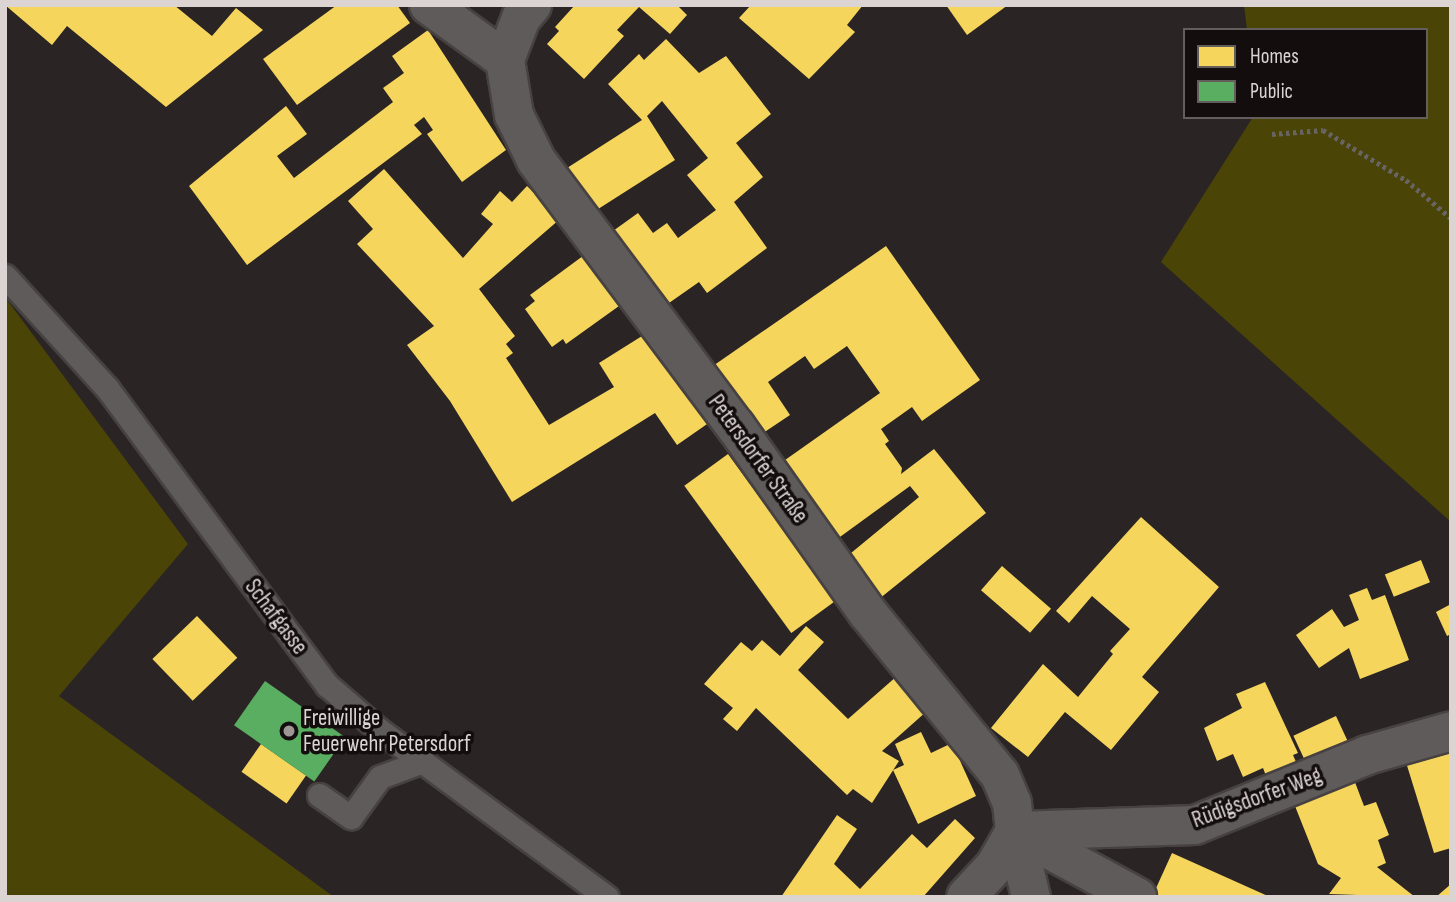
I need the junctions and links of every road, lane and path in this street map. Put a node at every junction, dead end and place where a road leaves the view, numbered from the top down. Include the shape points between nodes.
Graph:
1 (429, 5) edge
2 (532, 5) edge
3 (505, 60) junction
4 (1272, 134) dead end
5 (1451, 218) edge
6 (5, 276) edge
7 (1451, 731) edge
8 (423, 761) junction
9 (319, 794) dead end
10 (1015, 831) junction
11 (607, 897) edge
12 (966, 897) edge
13 (1031, 897) edge
14 (1137, 897) edge

1 - 3 main road
2 - 3 main road, Petersdorfer Straße via 521,18
3 - 10 main road, Petersdorfer Straße via 514,116 536,160 736,427 867,612 1000,775 1012,803
4 - 5 path via 1323,130 1406,180
6 - 8 lane, Schafgasse via 107,388 327,685
7 - 10 main road, Rüdigsdorfer Weg via 1367,755 1195,825
8 - 9 lane via 380,777 351,817
8 - 11 lane, Schafgasse
10 - 12 main road via 995,866
10 - 13 main road, Petersdorfer Straße
10 - 14 main road

